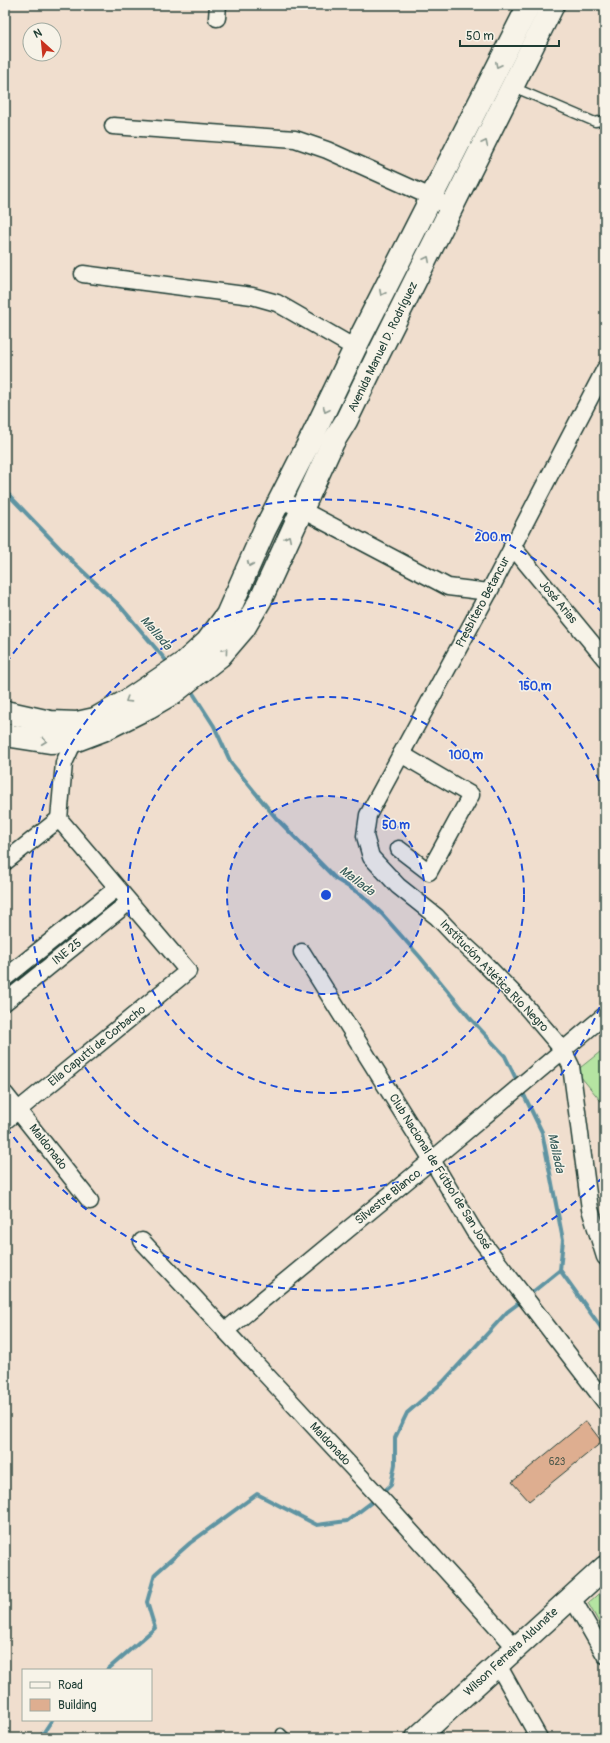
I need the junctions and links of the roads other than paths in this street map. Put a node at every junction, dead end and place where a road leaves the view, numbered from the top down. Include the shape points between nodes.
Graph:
1 (528, 5) edge
2 (553, 5) edge
3 (513, 87) junction
4 (605, 120) edge
5 (113, 126) dead end
6 (431, 197) junction
7 (452, 208) junction
8 (83, 274) dead end
9 (355, 348) junction
10 (605, 369) edge
11 (281, 499) junction
12 (302, 510) junction
13 (512, 546) junction
14 (489, 592) junction
15 (605, 659) edge
16 (190, 670) junction
17 (5, 712) edge
18 (75, 732) junction
19 (5, 735) edge
20 (401, 754) junction
21 (59, 819) junction
22 (365, 836) joint
23 (399, 849) dead end
24 (5, 862) edge
25 (117, 888) junction
26 (129, 902) junction
27 (302, 952) dead end
28 (5, 978) edge
29 (5, 1002) edge
30 (605, 1015) edge
31 (563, 1050) junction
32 (5, 1094) edge
33 (19, 1109) junction
34 (5, 1121) edge
35 (432, 1160) junction
36 (90, 1201) dead end
37 (142, 1241) dead end
38 (605, 1257) edge
39 (225, 1331) junction
40 (605, 1402) edge
41 (605, 1567) edge
42 (571, 1596) junction
43 (516, 1648) junction
44 (605, 1655) edge
45 (498, 1665) junction
46 (417, 1738) edge
47 (539, 1738) edge

1 -> 6 street, Avenida Manuel D. Rodríguez
2 - 3 street, Avenida Manuel D. Rodríguez
3 - 4 lane via 596,122
7 -> 3 street, Avenida Manuel D. Rodríguez
5 - 6 street via 295,139 328,150
6 - 7 street
6 -> 9 street, Avenida Manuel D. Rodríguez
12 -> 7 street, Avenida Manuel D. Rodríguez
8 - 9 street via 252,296 277,303
9 -> 11 street, Avenida Manuel D. Rodríguez
10 - 13 street, Presbítero Betancur
11 - 12 street
11 -> 16 street, Avenida Manuel D. Rodríguez via 227,615
12 - 14 street via 448,586
16 -> 12 street, Avenida Manuel D. Rodríguez via 220,656 244,628 261,599
13 - 14 street, Presbítero Betancur
13 - 15 street, José Arias
14 - 20 street, Presbítero Betancur
16 - 18 street via 167,686 149,707 103,730
17 - 18 street via 50,722
19 -> 18 street via 50,742
18 - 21 street via 64,763
20 - 22 street, Presbítero Betancur via 368,815
20 - 23 street via 471,795 429,872
21 - 24 street
21 - 25 street
22 - 31 street, Institución Atlética Río Negro via 370,857 398,886 437,917 482,961
25 - 26 street
25 - 28 street, INE 25
26 - 29 street, INE 25
26 - 33 street, Elia Caputti de Corbacho via 188,971
27 - 35 street, Club Nacional de Fútbol de San José
30 - 31 street, Silvestre Blanco
31 - 35 street, Silvestre Blanco
31 - 38 street, Institución Atlética Río Negro via 571,1066 590,1209
32 - 33 street, Maldonado
33 - 34 street, Elia Caputti de Corbacho
33 - 36 street, Maldonado
35 - 39 street, Silvestre Blanco
35 - 40 street, Club Nacional de Fútbol de San José via 474,1231
37 - 39 street, Maldonado
39 - 43 street, Maldonado
41 - 42 street, Wilson Ferreira Aldunate
42 - 43 street, Wilson Ferreira Aldunate
42 - 44 street
43 - 45 street, Wilson Ferreira Aldunate
45 - 46 street, Wilson Ferreira Aldunate
45 - 47 street

